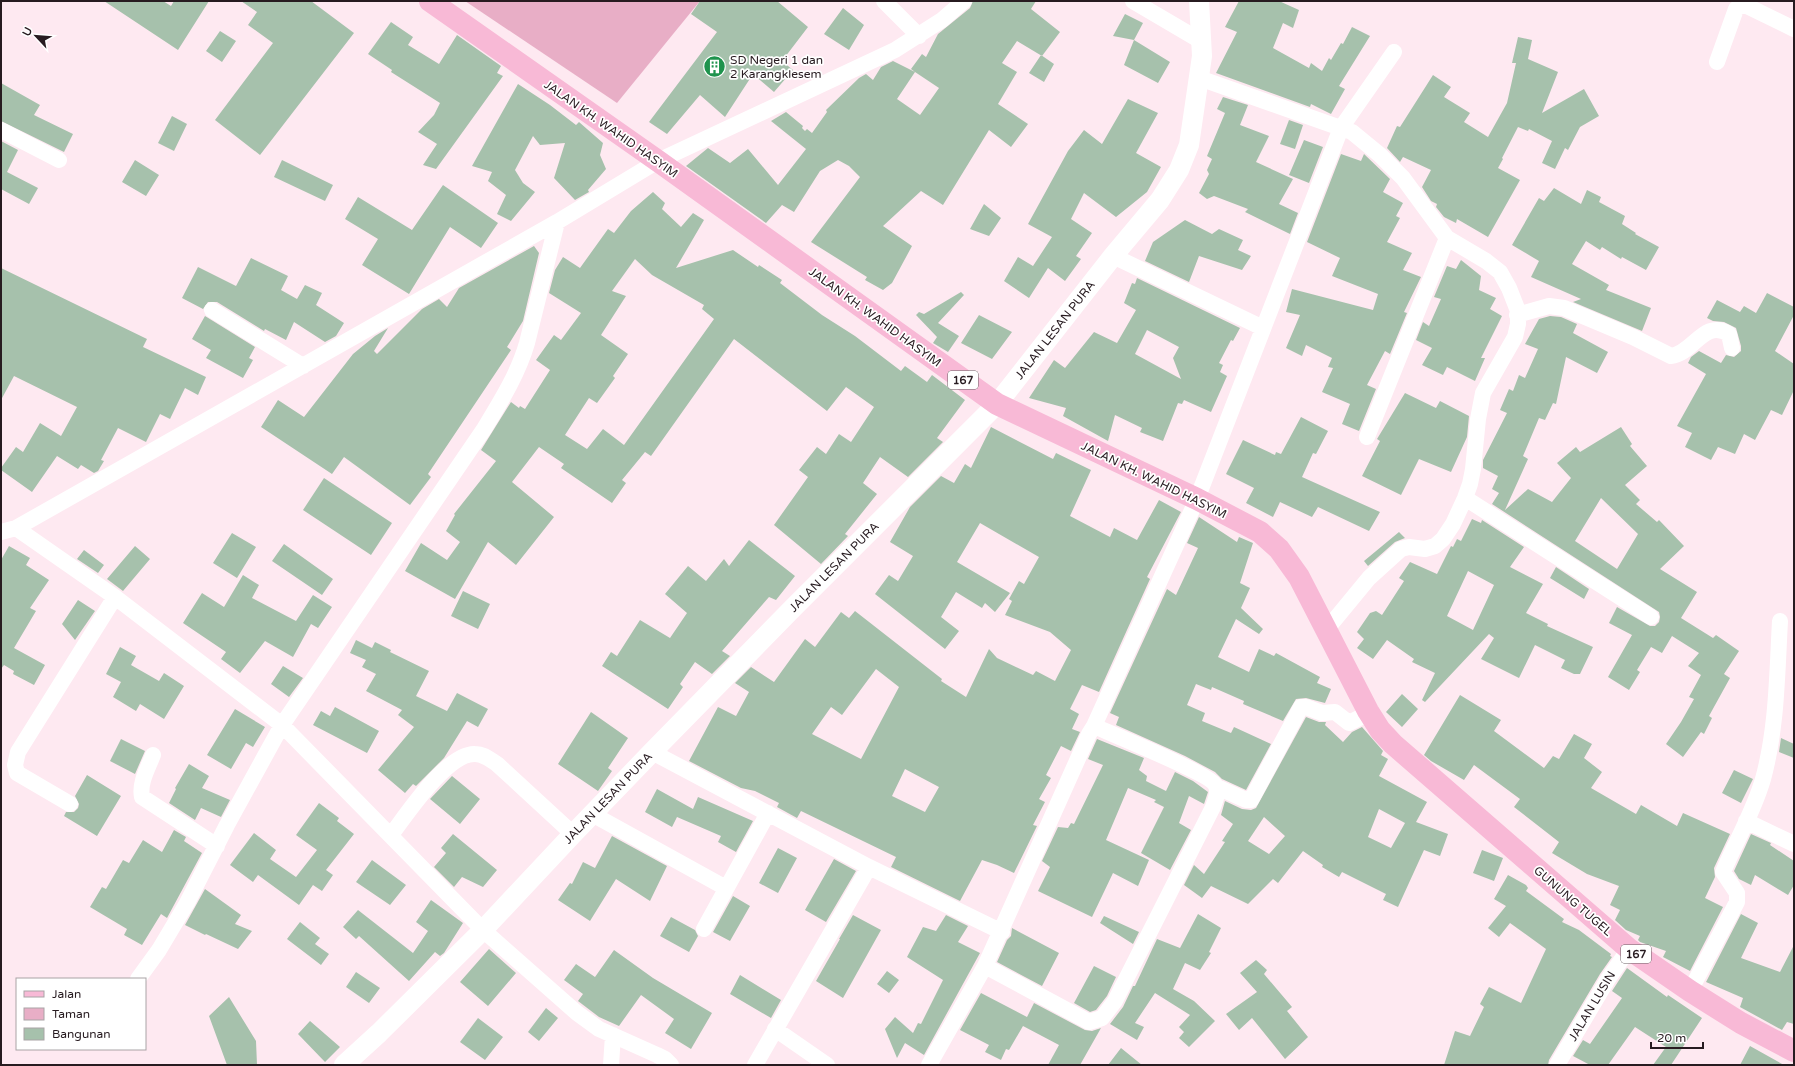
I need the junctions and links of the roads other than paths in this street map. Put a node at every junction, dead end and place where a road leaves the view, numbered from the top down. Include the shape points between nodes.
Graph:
1 (430, 1) edge
2 (884, 1) edge
3 (964, 1) edge
4 (1133, 1) edge
5 (1199, 1) edge
6 (1794, 29) edge
7 (919, 36) junction
8 (1201, 41) junction
9 (1394, 52) dead end
10 (1717, 62) dead end
11 (1199, 78) junction
12 (1341, 128) junction
13 (1, 130) edge
14 (59, 160) dead end
15 (658, 161) junction
16 (556, 222) junction
17 (1447, 238) junction
18 (1113, 256) junction
19 (212, 310) dead end
20 (1518, 315) junction
21 (1263, 328) junction
22 (1732, 348) dead end
23 (303, 366) junction
24 (997, 404) junction
25 (1367, 437) dead end
26 (1466, 498) junction
27 (1197, 499) junction
28 (5, 532) edge
29 (115, 597) junction
30 (1651, 617) dead end
31 (1780, 621) dead end
32 (1326, 629) junction
33 (1369, 713) junction
34 (282, 725) junction
35 (1094, 726) junction
36 (652, 752) junction
37 (153, 755) dead end
38 (1217, 787) junction
39 (1443, 788) joint
40 (70, 804) dead end
41 (768, 813) junction
42 (592, 814) junction
43 (1746, 821) junction
44 (573, 834) junction
45 (391, 835) junction
46 (1794, 844) edge
47 (217, 846) junction
48 (869, 867) junction
49 (726, 888) junction
50 (704, 929) dead end
51 (483, 930) junction
52 (1002, 932) junction
53 (1629, 949) junction
54 (986, 966) junction
55 (139, 978) edge
56 (1690, 991) junction
57 (776, 1029) junction
58 (613, 1035) junction
59 (1794, 1051) edge
60 (612, 1062) edge
61 (344, 1065) edge
62 (671, 1065) edge
63 (755, 1065) edge
64 (827, 1065) edge
65 (929, 1065) edge
66 (1558, 1065) edge

1 - 15 main road, JALAN KH. WAHID HASYIM / 167
2 - 7 street
3 - 7 street
4 - 8 street
5 - 8 street, JALAN LESAN PURA
6 - 10 street via 1747,6 1740,6 1736,9
7 - 15 street via 895,50
8 - 11 street, JALAN LESAN PURA
9 - 12 street
11 - 12 street
11 - 18 street, JALAN LESAN PURA via 1189,145 1179,170 1160,200
12 - 17 street via 1352,132 1403,178
12 - 21 street
13 - 14 street
15 - 16 street
15 - 24 main road, JALAN KH. WAHID HASYIM / 167
16 - 23 street
16 - 34 street via 527,343 506,392 484,429
17 - 20 street via 1500,272
17 - 25 street
18 - 21 street
18 - 24 street, JALAN LESAN PURA
19 - 23 street
20 - 22 street via 1549,306 1564,308 1671,356 1681,352 1705,333 1714,330 1729,334
20 - 26 street via 1515,337 1483,393 1473,469
21 - 27 street
23 - 28 street
24 - 27 main road, JALAN KH. WAHID HASYIM / 167
24 - 36 street, JALAN LESAN PURA
26 - 30 street
26 - 32 street via 1443,539 1435,546 1425,549 1401,549 1369,578
27 - 32 main road, JALAN KH. WAHID HASYIM / 167 via 1260,532 1279,549 1299,577
27 - 35 street
28 - 29 street
29 - 34 street
29 - 40 street via 18,752 15,765 17,773
31 - 43 street via 1774,727 1762,781
32 - 33 main road, JALAN KH. WAHID HASYIM / 167
33 - 38 street via 1349,723 1335,712 1322,713 1301,707 1251,800
33 - 39 main road, JALAN KH. WAHID HASYIM / 167 via 1393,744
34 - 45 street
34 - 47 street
35 - 38 street via 1209,779
35 - 52 street
36 - 41 street
36 - 42 street, JALAN LESAN PURA
37 - 47 street via 140,791 142,796
38 - 54 street via 1213,807 1115,1001 1102,1018 1089,1022
39 - 53 main road, GUNUNG TUGEL / 167
41 - 48 street
41 - 49 street
42 - 44 street, JALAN LESAN PURA
42 - 49 street
43 - 46 street
43 - 56 street via 1723,872 1737,893 1738,902
44 - 45 street via 497,764 484,755 474,754 462,756 448,766
44 - 51 street, JALAN LESAN PURA
45 - 51 street
47 - 55 street via 174,925
48 - 52 street
48 - 57 street
49 - 50 street
51 - 58 street via 577,1013 599,1029
51 - 61 street, JALAN LESAN PURA
52 - 54 street
53 - 56 main road, GUNUNG TUGEL / 167
53 - 66 street, JALAN LUSIN via 1608,979
54 - 65 street
56 - 59 main road, GUNUNG TUGEL / 167 via 1741,1023
57 - 63 street
57 - 64 street
58 - 60 street
58 - 62 street via 665,1059

